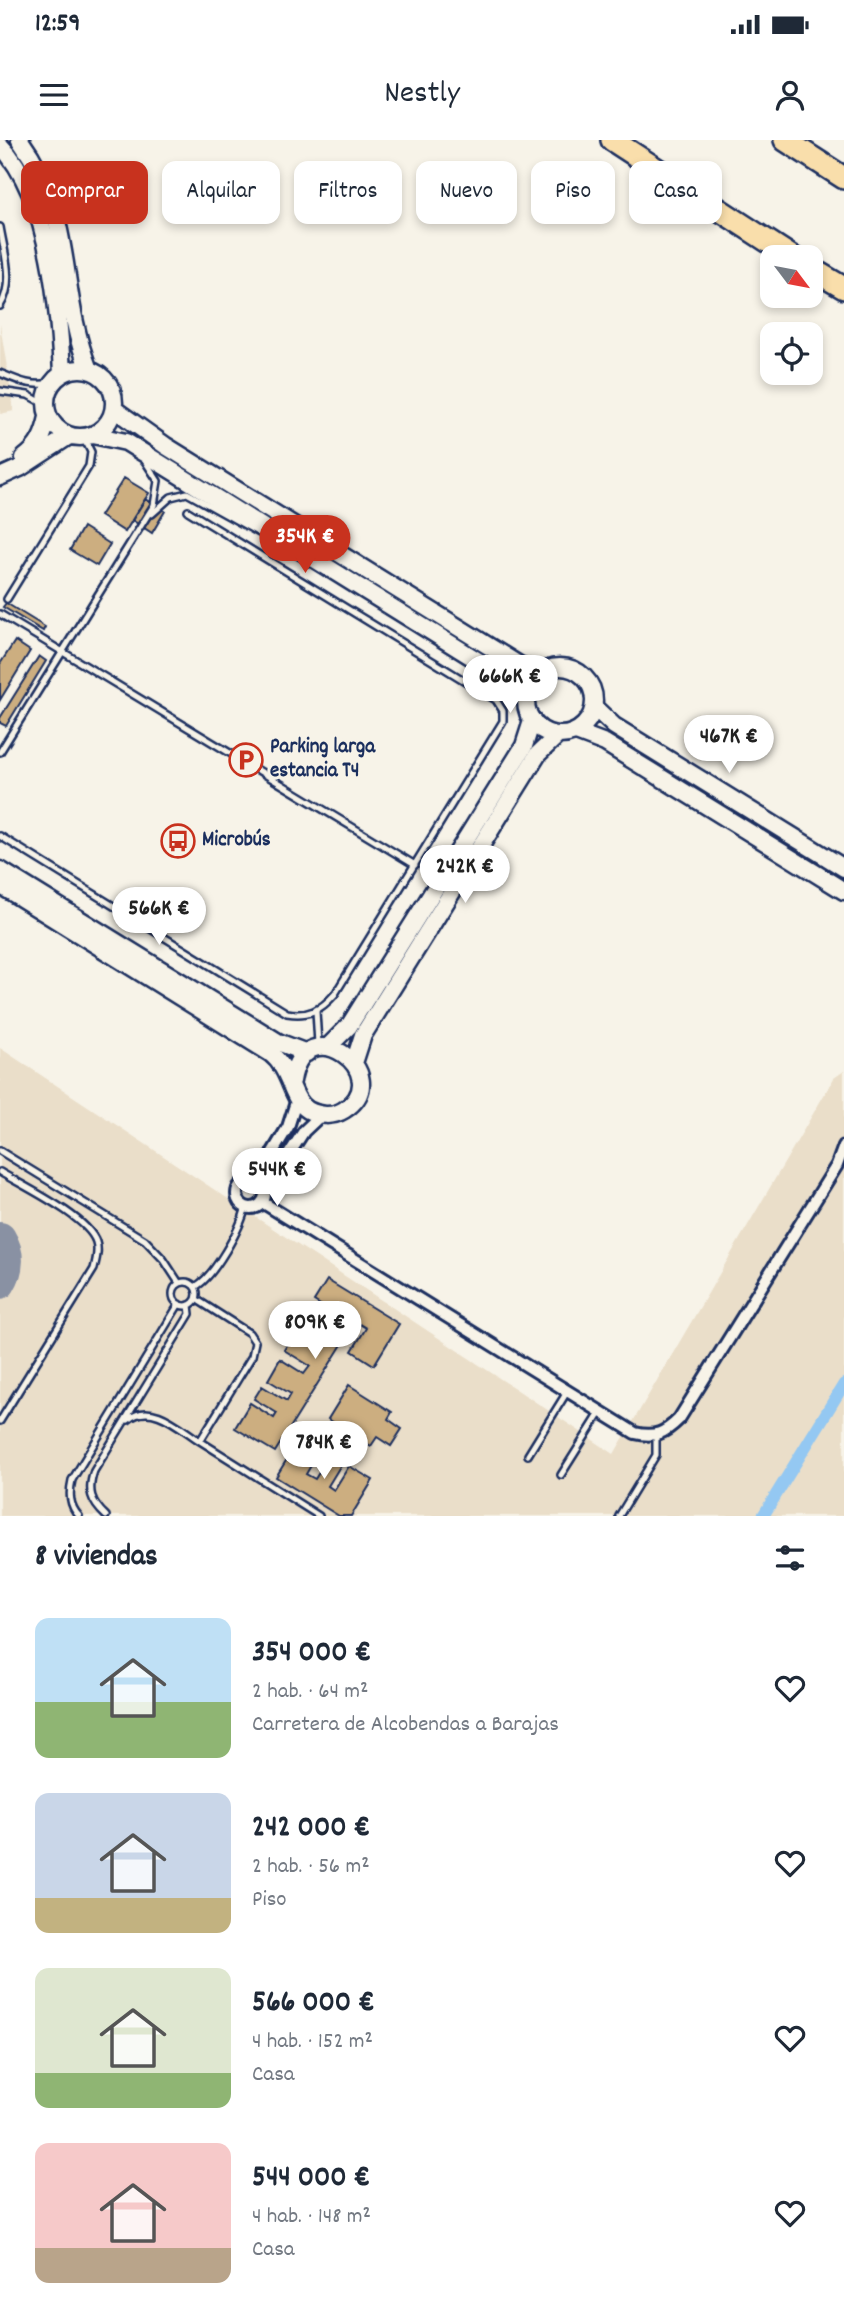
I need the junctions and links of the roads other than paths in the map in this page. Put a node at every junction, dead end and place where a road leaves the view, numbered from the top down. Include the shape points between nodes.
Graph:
1 (20, 140) edge
2 (612, 140) edge
3 (785, 140) edge
4 (0, 145) edge
5 (844, 178) edge
6 (0, 227) edge
7 (774, 245) edge
8 (823, 276) edge
9 (844, 288) edge
10 (0, 306) edge
11 (89, 370) junction
12 (0, 373) edge
13 (57, 379) junction
14 (0, 391) edge
15 (114, 409) junction
16 (47, 411) junction
17 (82, 436) junction
18 (125, 442) junction
19 (0, 468) edge
20 (0, 477) edge
21 (188, 510) dead end
22 (148, 518) junction
23 (297, 548) junction
24 (7, 599) dead end
25 (0, 614) edge
26 (62, 652) junction
27 (541, 673) junction
28 (526, 699) junction
29 (594, 707) junction
30 (533, 721) junction
31 (576, 732) junction
32 (557, 736) junction
33 (0, 752) edge
34 (0, 836) edge
35 (415, 865) junction
36 (844, 868) edge
37 (0, 870) edge
38 (0, 885) edge
39 (844, 891) edge
40 (316, 1011) junction
41 (318, 1049) junction
42 (354, 1063) junction
43 (292, 1081) junction
44 (297, 1099) junction
45 (321, 1115) junction
46 (844, 1146) edge
47 (0, 1151) edge
48 (0, 1172) edge
49 (256, 1180) junction
50 (264, 1197) junction
51 (246, 1206) junction
52 (179, 1283) junction
53 (195, 1287) junction
54 (196, 1298) junction
55 (179, 1304) junction
56 (189, 1305) junction
57 (567, 1391) junction
58 (600, 1412) junction
59 (0, 1421) edge
60 (123, 1424) junction
61 (656, 1436) junction
62 (200, 1441) junction
63 (528, 1455) dead end
64 (561, 1475) dead end
65 (79, 1516) edge
66 (106, 1516) edge
67 (319, 1516) edge
68 (619, 1516) edge

1 - 11 street via 55,206 79,343
2 - 7 highway
3 - 5 highway
4 - 13 street via 19,170 38,212 62,345
6 - 10 lane via 9,284
8 - 9 highway
11 - 13 street via 71,370
11 - 15 street via 99,374 112,390
12 - 13 lane via 37,386
13 - 16 street
14 - 16 lane via 28,395
15 - 17 street via 110,420
15 - 27 street via 134,426 519,665
16 - 17 street via 60,431
16 - 19 street via 45,433 36,449
17 - 18 street
17 - 20 street
17 - 24 lane via 91,452 89,466
18 - 22 lane via 152,468 158,481
18 - 23 street
21 - 35 lane via 496,700 503,721
22 - 23 lane via 166,500 187,493 248,529
22 - 26 lane
23 - 28 street via 509,680
25 - 26 lane
26 - 33 lane
26 - 35 lane
27 - 28 street
27 - 29 street via 562,667 583,675 594,695
28 - 30 street
29 - 31 street
29 - 36 street via 614,726
30 - 32 street
30 - 41 street via 524,746 349,1026
31 - 32 street
31 - 39 street via 605,743
32 - 42 street via 538,754 392,988 363,1035
34 - 40 lane via 287,1013 301,1016
35 - 40 lane via 335,994
37 - 41 street via 278,1042
38 - 43 street via 271,1053
40 - 41 lane
41 - 42 street via 343,1052
41 - 43 street via 295,1068
42 - 45 street via 359,1073 357,1094 342,1111
43 - 44 street
44 - 45 street
44 - 49 street via 288,1126
45 - 50 street via 304,1131
46 - 61 street via 837,1165 679,1419
47 - 52 lane via 145,1240
48 - 59 lane via 83,1224 96,1242 97,1255 94,1269
49 - 50 street
49 - 51 street via 246,1180 237,1191
50 - 51 street via 255,1207
50 - 57 street
51 - 53 lane via 243,1220 213,1271
52 - 53 lane
52 - 55 lane via 173,1296
53 - 54 lane
54 - 56 lane
54 - 62 lane via 249,1333 255,1342 252,1356
55 - 56 lane
55 - 65 lane via 72,1480 70,1499
56 - 60 lane via 190,1314
57 - 58 street
57 - 63 lane
58 - 61 street via 635,1433
58 - 64 lane
60 - 62 lane via 133,1416 150,1413
60 - 66 lane via 90,1483 94,1504
61 - 68 lane via 656,1455
62 - 67 lane

